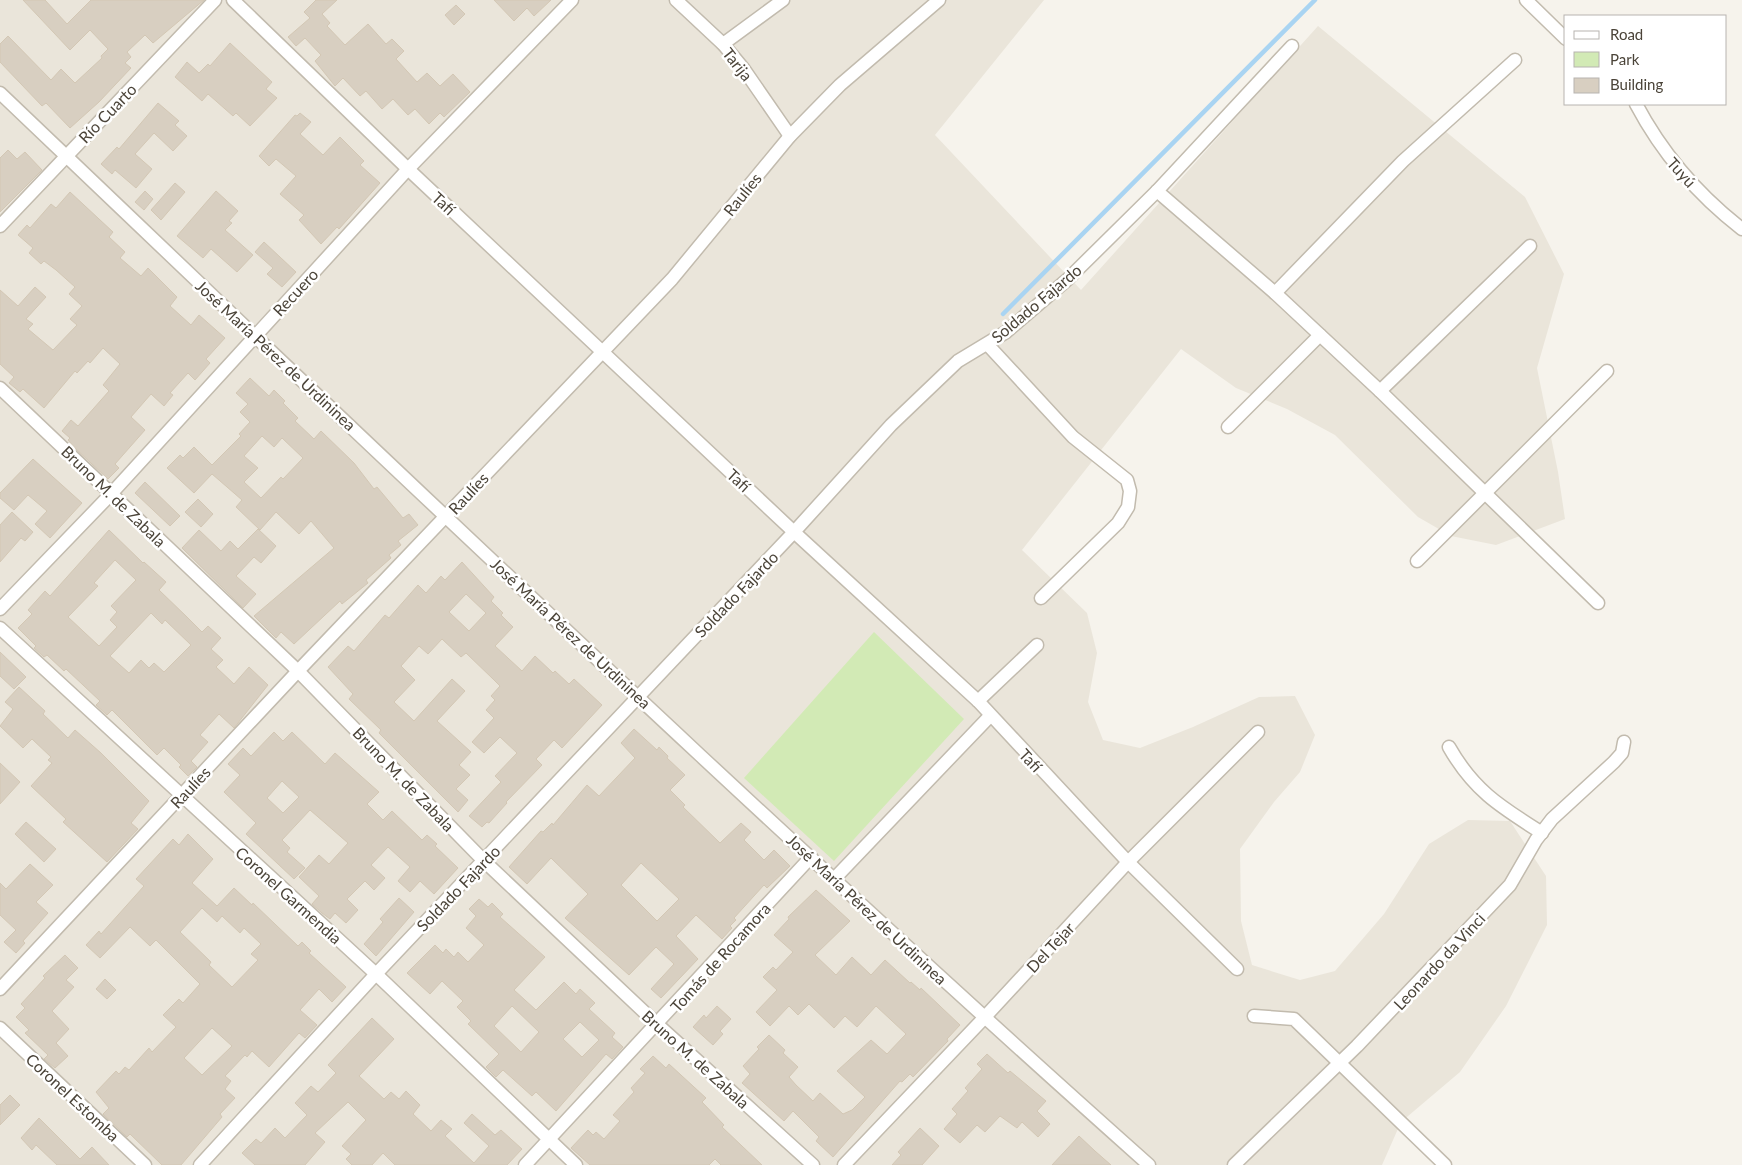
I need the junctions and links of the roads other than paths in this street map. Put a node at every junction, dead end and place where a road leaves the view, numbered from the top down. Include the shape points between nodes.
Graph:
1 (215, 0) edge
2 (233, 0) edge
3 (572, 0) edge
4 (676, 0) edge
5 (783, 0) edge
6 (939, 0) edge
7 (1526, 0) edge
8 (1564, 37) edge
9 (723, 44) junction
10 (1292, 46) dead end
11 (1515, 60) dead end
12 (0, 93) edge
13 (1637, 105) edge
14 (790, 136) junction
15 (67, 156) junction
16 (408, 169) junction
17 (1157, 190) junction
18 (0, 226) edge
19 (1742, 229) edge
20 (1530, 246) dead end
21 (1275, 293) junction
22 (1320, 335) junction
23 (254, 336) junction
24 (987, 344) junction
25 (602, 350) junction
26 (1607, 371) dead end
27 (0, 388) edge
28 (1380, 391) junction
29 (1228, 427) dead end
30 (1485, 493) junction
31 (111, 494) junction
32 (446, 516) junction
33 (794, 532) junction
34 (1417, 561) dead end
35 (1041, 598) dead end
36 (1598, 603) dead end
37 (0, 609) edge
38 (0, 628) edge
39 (1037, 645) dead end
40 (298, 671) junction
41 (639, 696) junction
42 (978, 702) junction
43 (990, 716) junction
44 (1258, 732) dead end
45 (1624, 742) dead end
46 (1449, 747) dead end
47 (182, 797) junction
48 (1542, 833) junction
49 (811, 857) junction
50 (484, 861) junction
51 (1128, 862) junction
52 (835, 878) junction
53 (1236, 969) dead end
54 (376, 974) junction
55 (0, 989) edge
56 (1254, 1016) dead end
57 (984, 1018) junction
58 (658, 1024) junction
59 (0, 1028) edge
60 (1340, 1063) junction
61 (549, 1139) junction
62 (145, 1165) edge
63 (200, 1165) edge
64 (525, 1165) edge
65 (576, 1165) edge
66 (813, 1165) edge
67 (844, 1165) edge
68 (1149, 1165) edge
69 (1234, 1165) edge
70 (1445, 1165) edge

1 - 15 street, Río Cuarto
2 - 16 street, Tafí
3 - 16 street, Recuero
4 - 9 street, Tarija
5 - 9 street
6 - 14 street, Raulíes via 840,85
7 - 8 street
9 - 14 street, Tarija
10 - 17 street, Soldado Fajardo
11 - 21 street via 1403,161
12 - 15 street, José María Pérez de Urdininea
13 - 19 street, Tuyú via 1670,160
14 - 25 street, Raulíes via 672,279
15 - 18 street, Río Cuarto
15 - 23 street, José María Pérez de Urdininea
16 - 23 street, Recuero
16 - 25 street, Tafí
17 - 21 street
17 - 24 street, Soldado Fajardo via 1068,279 1006,332
20 - 28 street
21 - 22 street
22 - 28 street
22 - 29 street
23 - 31 street, Recuero
23 - 32 street, José María Pérez de Urdininea
24 - 33 street, Soldado Fajardo via 958,361 891,425
24 - 35 street via 1073,437 1127,480 1130,491 1128,507 1118,523
25 - 32 street, Raulíes
25 - 33 street, Tafí
26 - 30 street
27 - 31 street, Bruno M. de Zabala
28 - 30 street
30 - 34 street
30 - 36 street
31 - 37 street, Recuero
31 - 40 street, Bruno M. de Zabala
32 - 40 street, Raulíes
32 - 41 street, José María Pérez de Urdininea
33 - 41 street, Soldado Fajardo
33 - 42 street, Tafí
38 - 47 street, Coronel Garmendia
39 - 42 street
40 - 47 street, Raulíes
40 - 50 street, Bruno M. de Zabala
41 - 49 street, José María Pérez de Urdininea
41 - 50 street, Soldado Fajardo
42 - 43 street, Tafí
43 - 51 street, Tafí
43 - 52 street
44 - 51 street, Del Tejar
45 - 48 street, Leonardo da Vinci via 1622,753 1614,762 1552,819
46 - 48 street via 1470,780 1495,803
47 - 54 street, Coronel Garmendia
47 - 55 street, Raulíes
48 - 60 street, Leonardo da Vinci via 1510,885
49 - 52 street, José María Pérez de Urdininea
49 - 58 street, Tomás de Rocamora
50 - 54 street, Soldado Fajardo
50 - 58 street, Bruno M. de Zabala
51 - 53 street, Tafí
51 - 57 street, Del Tejar
52 - 57 street, José María Pérez de Urdininea
54 - 61 street, Coronel Garmendia
54 - 63 street, Soldado Fajardo
56 - 60 street via 1294,1019
57 - 67 street, Del Tejar
57 - 68 street, José María Pérez de Urdininea
58 - 61 street, Tomás de Rocamora
58 - 66 street, Bruno M. de Zabala
59 - 62 street, Coronel Estomba
60 - 69 street, Leonardo da Vinci
60 - 70 street
61 - 64 street, Tomás de Rocamora
61 - 65 street, Coronel Garmendia

